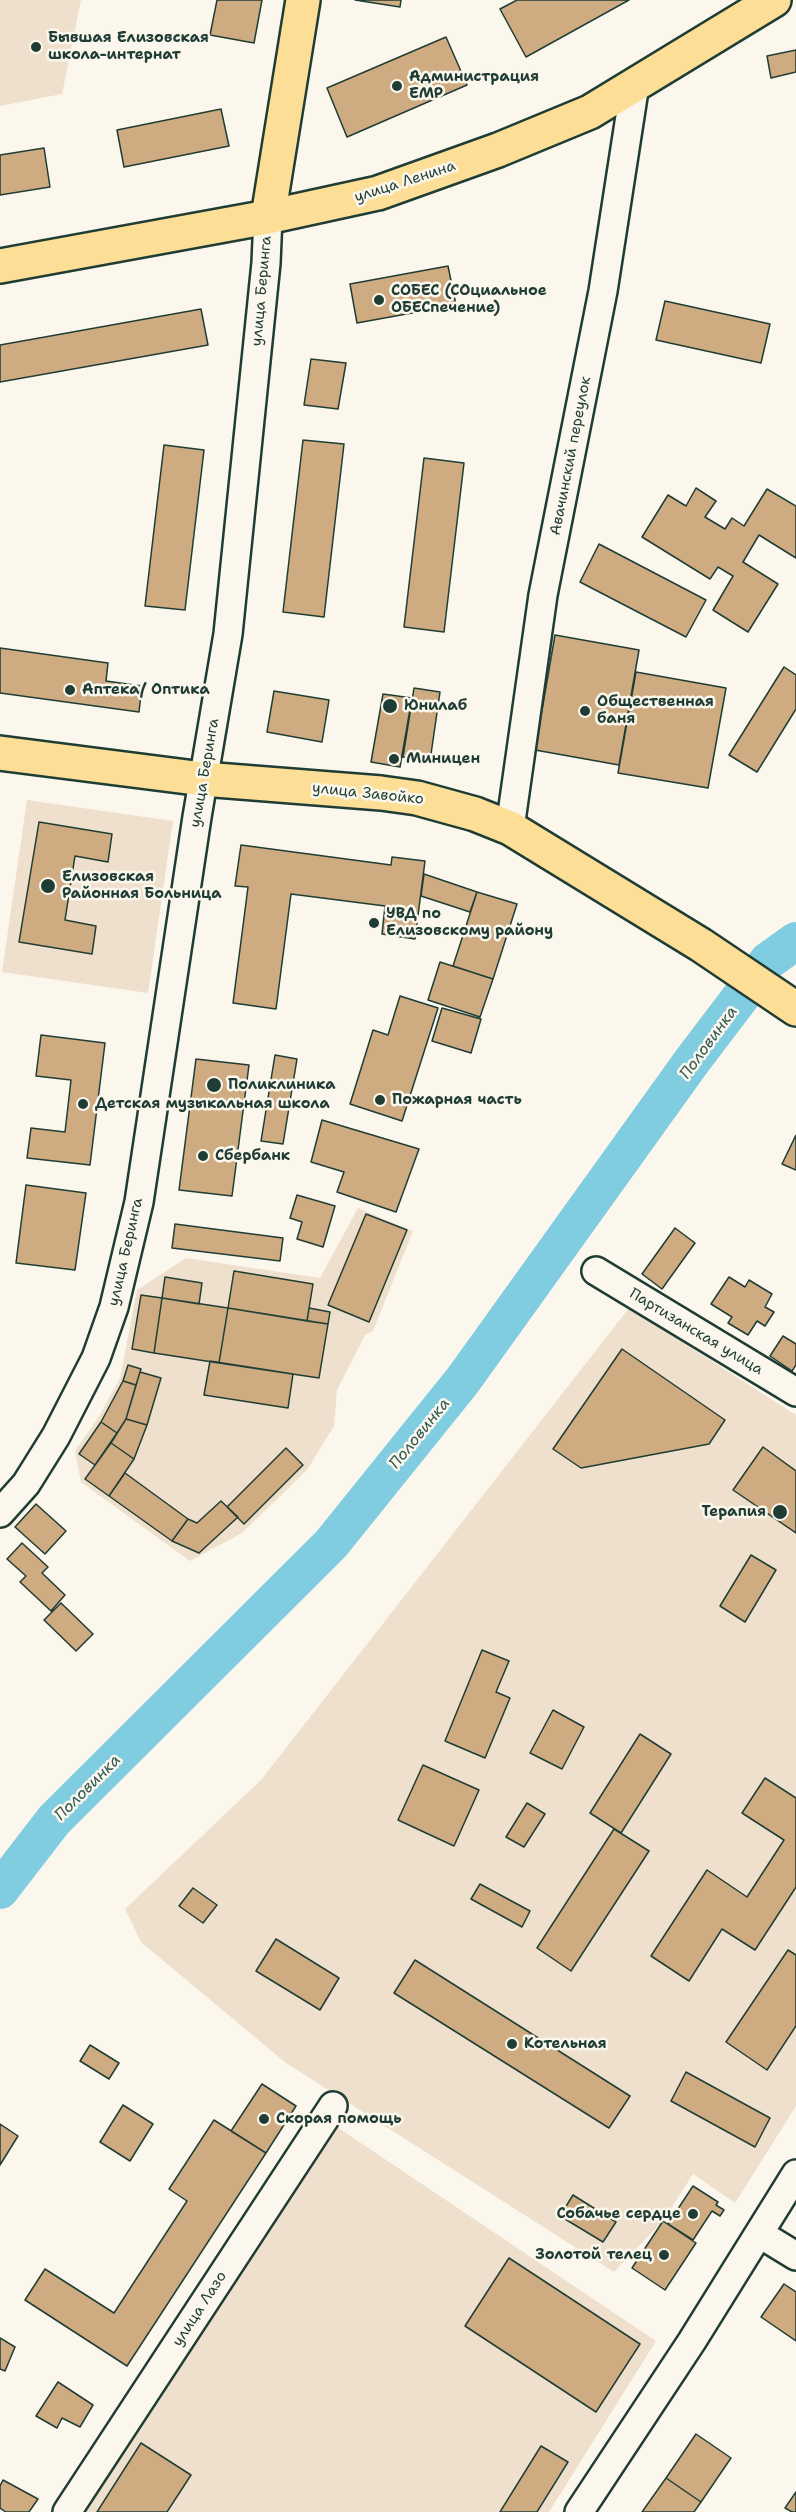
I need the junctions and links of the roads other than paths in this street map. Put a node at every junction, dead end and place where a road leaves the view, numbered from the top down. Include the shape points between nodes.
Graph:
1 (303, 0) edge
2 (774, 0) edge
3 (635, 84) junction
4 (268, 217) junction
5 (0, 266) edge
6 (0, 753) edge
7 (203, 779) junction
8 (510, 828) junction
9 (796, 1009) edge
10 (596, 1271) dead end
11 (796, 1392) edge
12 (0, 1513) edge
13 (333, 2106) dead end
14 (796, 2174) edge
15 (760, 2234) junction
16 (796, 2256) edge
17 (67, 2512) edge
18 (579, 2512) edge

1 - 4 main road, улица Беринга
2 - 3 main road, улица Ленина
3 - 4 main road, улица Ленина via 590,112 378,194
3 - 8 street, Авачинский переулок via 603,291 543,595
4 - 5 main road, улица Ленина
4 - 7 street, улица Беринга via 228,634
6 - 7 main road, улица Завойко
7 - 8 main road, улица Завойко via 417,798
7 - 12 street, улица Беринга via 139,1202 114,1307 96,1358 56,1436 26,1484
8 - 9 main road, улица Завойко via 701,945
10 - 11 street, Партизанская улица
13 - 17 street, улица Лазо
14 - 15 street
15 - 16 street
15 - 18 street

